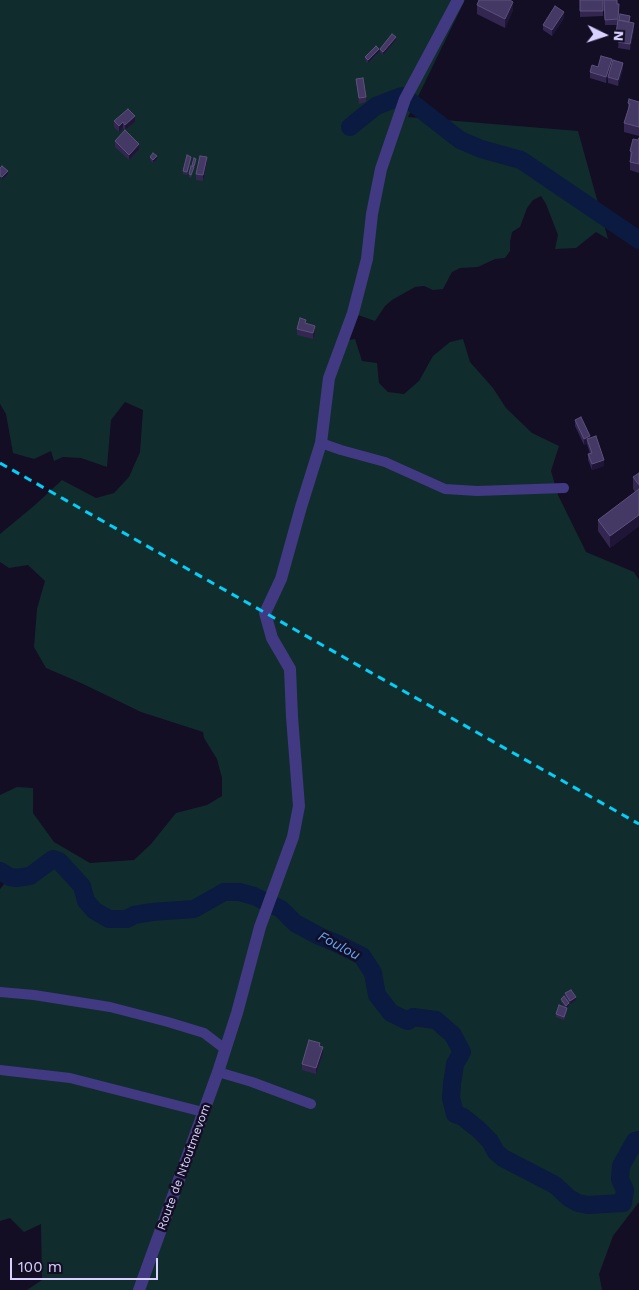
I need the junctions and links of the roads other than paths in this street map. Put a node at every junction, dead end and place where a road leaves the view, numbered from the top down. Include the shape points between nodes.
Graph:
1 (458, 0) edge
2 (321, 442) junction
3 (564, 488) dead end
4 (0, 992) edge
5 (226, 1049) junction
6 (0, 1070) edge
7 (218, 1072) junction
8 (311, 1104) dead end
9 (203, 1112) junction
10 (139, 1290) edge

1 - 2 street, Route de Ntoutmevom via 405,99 381,169 367,258 353,313 329,378
2 - 3 street via 384,462 445,488 477,491
2 - 5 street, Route de Ntoutmevom via 281,579 266,614 272,638 290,669 299,806 293,837 260,927
4 - 5 street via 34,994 120,1010 204,1033
5 - 7 street, Route de Ntoutmevom
6 - 9 street via 70,1078
7 - 8 street
7 - 9 street, Route de Ntoutmevom
9 - 10 street, Route de Ntoutmevom

